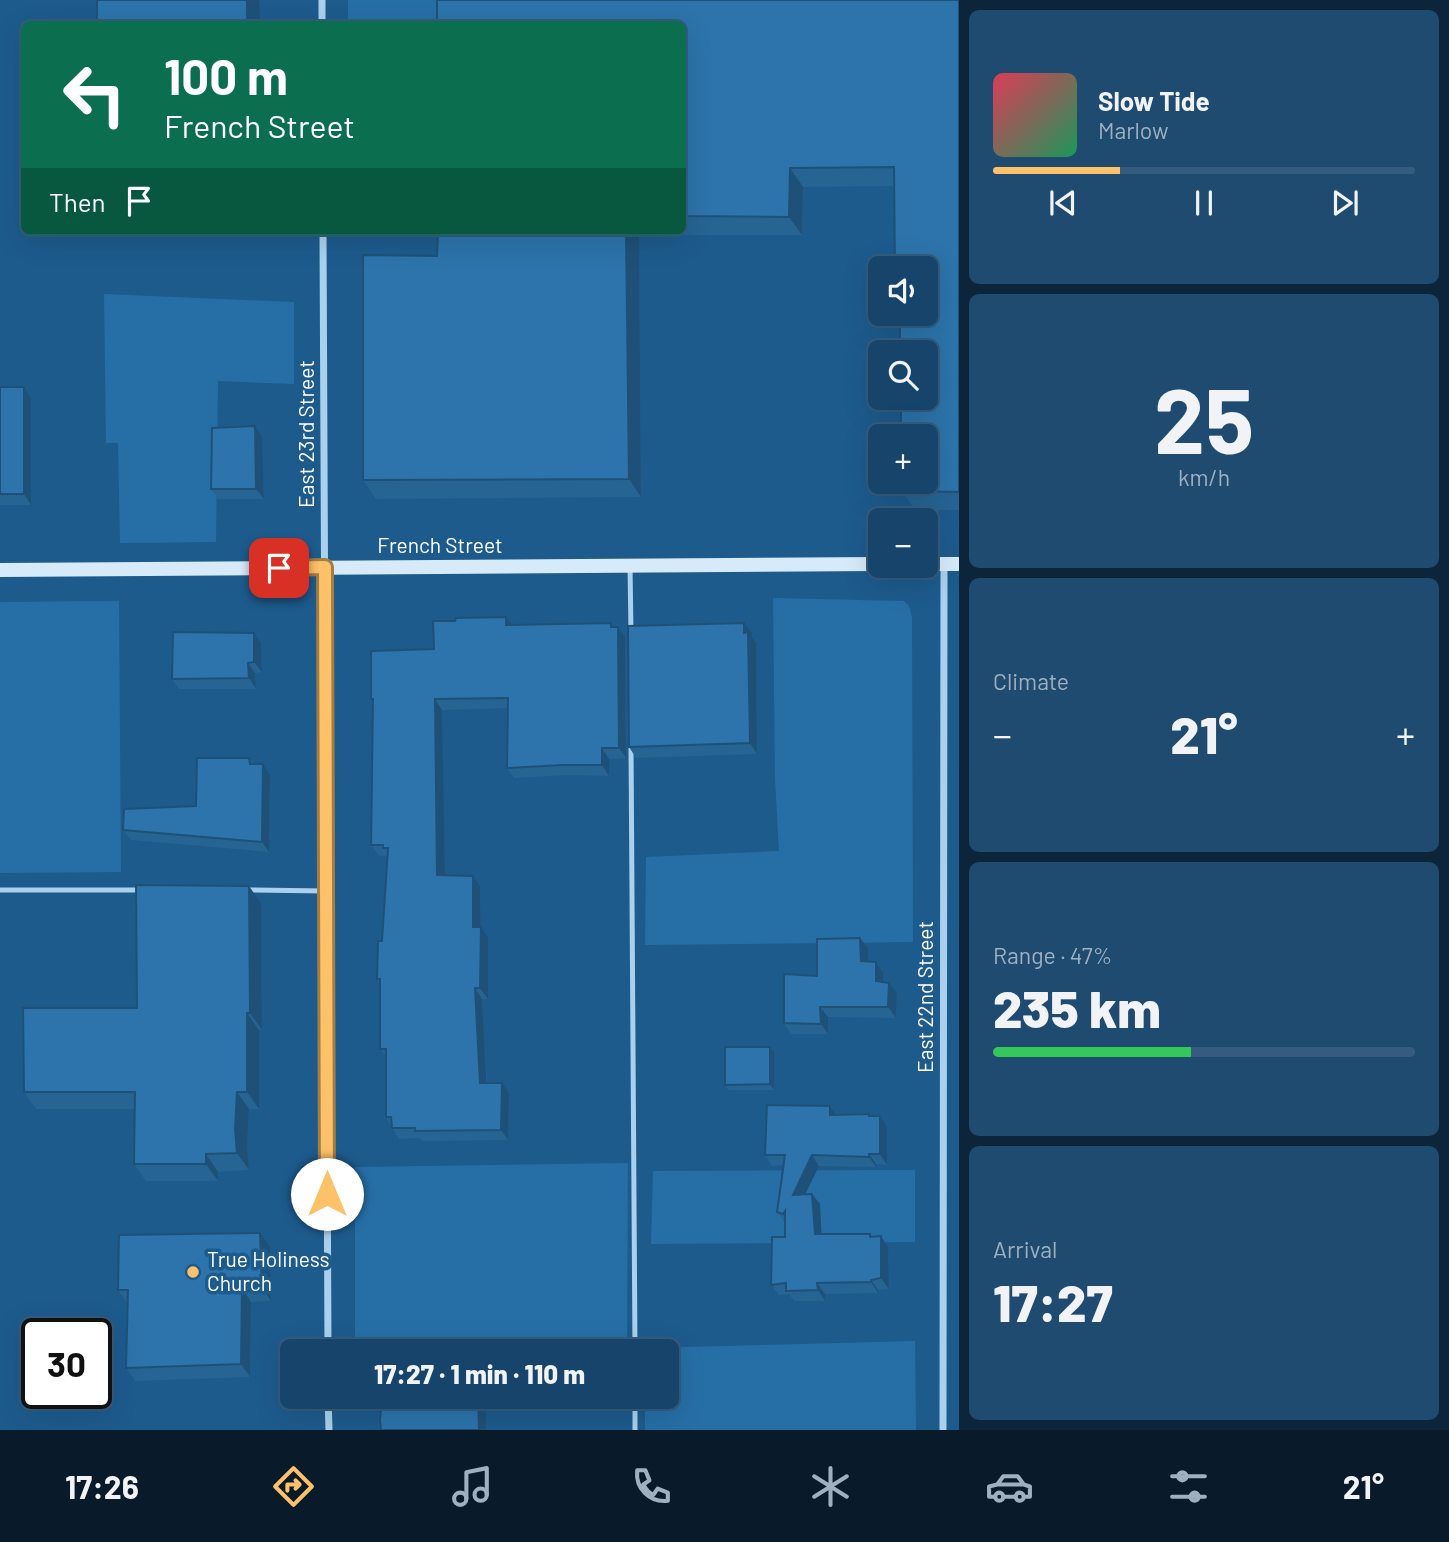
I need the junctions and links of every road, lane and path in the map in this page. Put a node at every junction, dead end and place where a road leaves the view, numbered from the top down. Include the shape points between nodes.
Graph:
1 (322, 0) edge
2 (322, 21) edge
3 (323, 235) edge
4 (868, 564) edge
5 (938, 564) edge
6 (944, 564) junction
7 (959, 564) edge
8 (630, 566) junction
9 (325, 567) junction
10 (0, 570) edge
11 (631, 643) edge
12 (631, 740) edge
13 (0, 890) edge
14 (148, 890) edge
15 (243, 890) edge
16 (325, 891) junction
17 (328, 1339) edge
18 (635, 1339) edge
19 (328, 1409) edge
20 (635, 1409) edge
21 (329, 1430) edge
22 (635, 1430) edge
23 (943, 1430) edge

1 - 2 street
3 - 9 street, East 23rd Street
4 - 8 main road, French Street
5 - 6 main road
6 - 7 main road
6 - 23 street, East 22nd Street
8 - 9 main road, French Street
8 - 11 lane
9 - 10 main road, French Street
9 - 16 street, East 23rd Street
12 - 18 lane
13 - 14 lane
15 - 16 lane
16 - 17 street, East 23rd Street
19 - 21 street
20 - 22 lane

